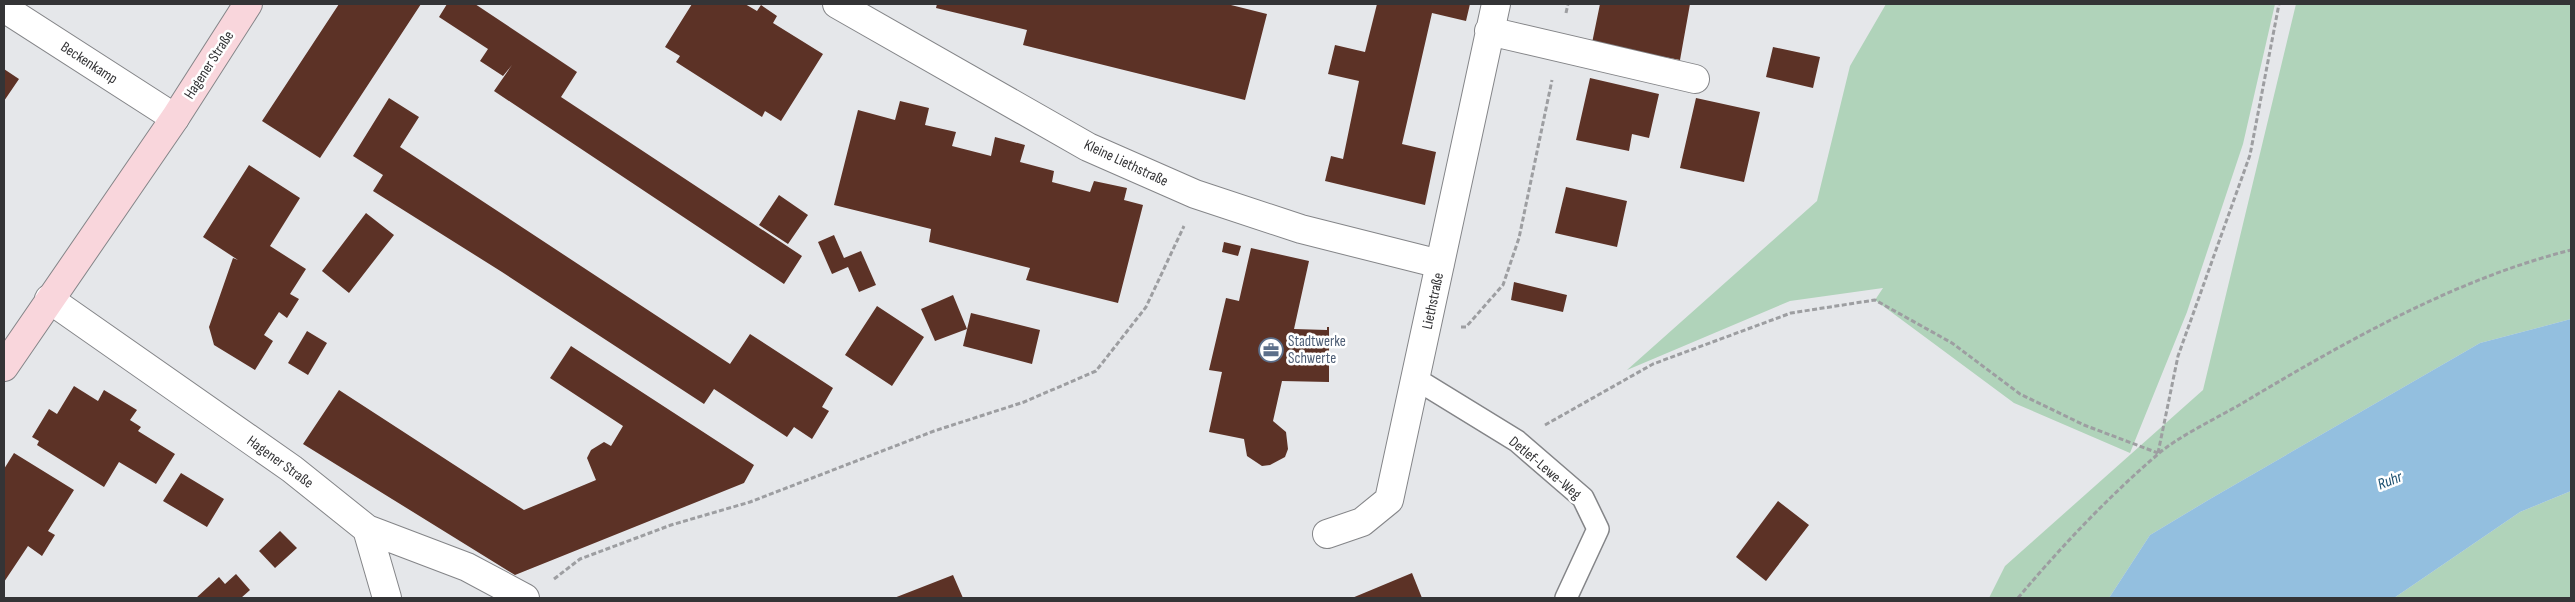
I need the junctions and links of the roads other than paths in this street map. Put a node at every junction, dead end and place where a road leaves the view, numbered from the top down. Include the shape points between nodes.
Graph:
1 (248, 4) edge
2 (837, 4) edge
3 (1496, 4) edge
4 (4, 8) edge
5 (1489, 31) junction
6 (1695, 79) dead end
7 (175, 118) junction
8 (1440, 264) junction
9 (49, 299) junction
10 (4, 367) edge
11 (1416, 379) junction
12 (367, 529) junction
13 (1327, 534) dead end
14 (387, 598) edge
15 (525, 598) edge
16 (1566, 598) edge

1 - 7 main road, Hagener Straße
2 - 8 street, Kleine Liethstraße via 1088,146 1195,194 1302,229
3 - 5 street, Liethstraße
4 - 7 street, Beckenkamp
5 - 6 street
5 - 8 street, Liethstraße
7 - 9 main road, Hagener Straße
8 - 11 street, Liethstraße
9 - 10 main road, Hagener Straße
9 - 12 street, Hagener Straße via 292,468
11 - 13 street, Liethstraße via 1389,500 1362,522
11 - 16 lane, Detlef-Lewe-Weg via 1517,442 1583,498 1598,529
12 - 14 street
12 - 15 street, Hagener Straße via 467,567

